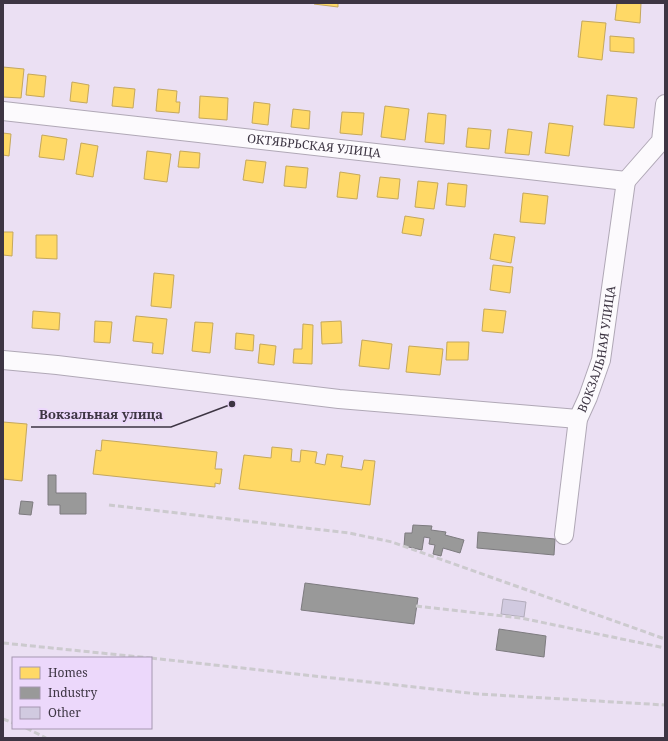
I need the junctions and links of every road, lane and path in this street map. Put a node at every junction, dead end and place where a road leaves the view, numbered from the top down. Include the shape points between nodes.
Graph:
1 (665, 104) edge
2 (3, 111) edge
3 (626, 181) junction
4 (3, 360) edge
5 (578, 419) junction
6 (564, 535) dead end

1 - 3 street via 661,141
2 - 3 street, ОКТЯБРЬСКАЯ УЛИЦА
3 - 5 street, ВОКЗАЛЬНАЯ УЛИЦА via 601,360
4 - 5 street, ВОКЗАЛЬНАЯ УЛИЦА via 339,399
5 - 6 street

